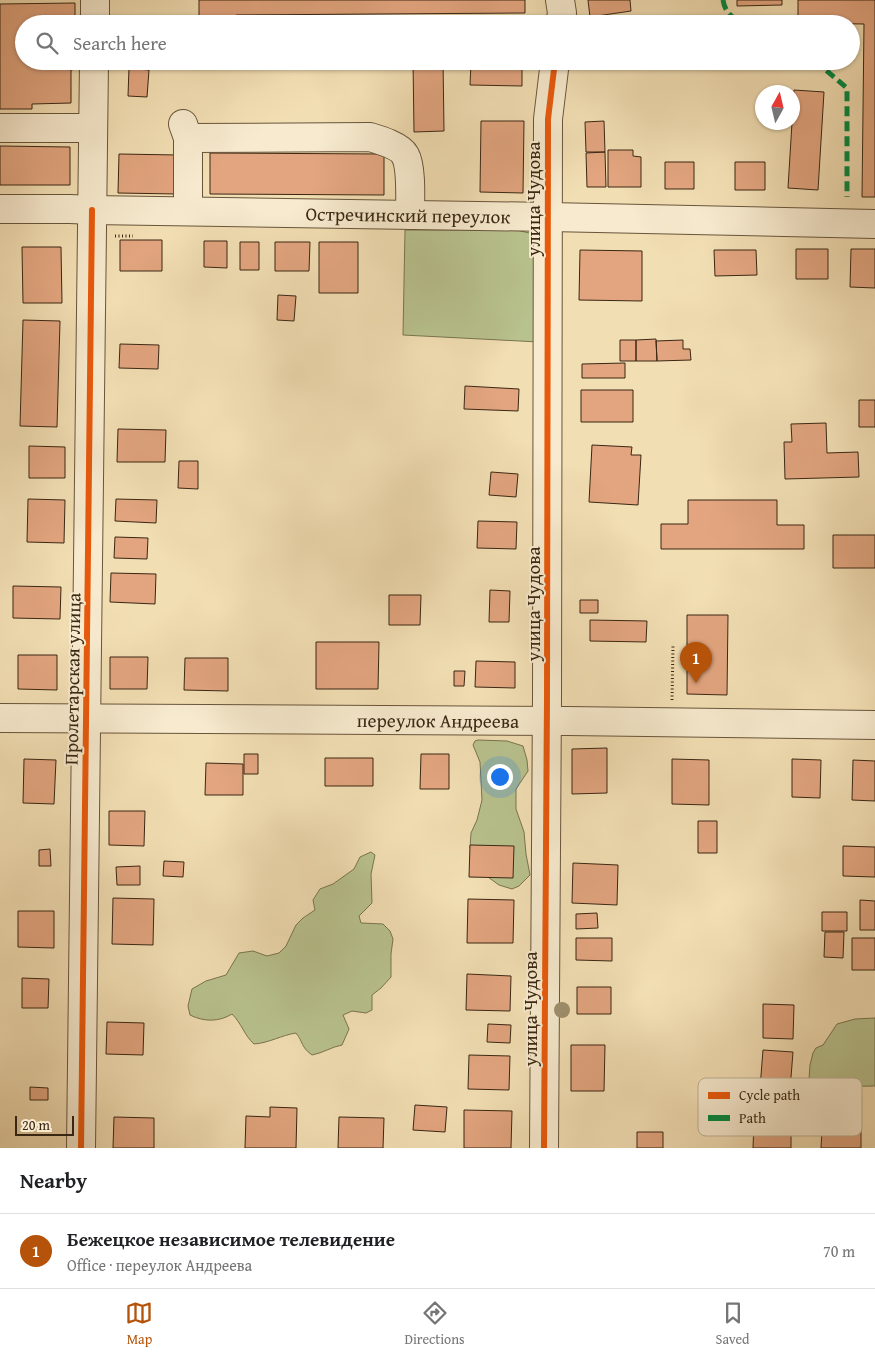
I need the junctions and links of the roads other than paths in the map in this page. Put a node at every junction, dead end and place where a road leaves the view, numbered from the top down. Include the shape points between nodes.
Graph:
1 (96, 0) edge
2 (560, 0) edge
3 (95, 15) edge
4 (562, 15) edge
5 (94, 70) edge
6 (554, 70) edge
7 (0, 128) edge
8 (93, 128) junction
9 (0, 209) edge
10 (92, 210) junction
11 (188, 212) junction
12 (410, 215) junction
13 (549, 218) junction
14 (875, 224) edge
15 (0, 718) edge
16 (86, 719) junction
17 (547, 721) junction
18 (875, 725) edge
19 (81, 1148) edge
20 (544, 1148) edge

1 - 3 street
2 - 4 street
5 - 8 street, Пролетарская улица
6 - 13 street, улица Чудова via 548,119
7 - 8 street
8 - 10 street, Пролетарская улица
9 - 10 street, Остречинский переулок
10 - 11 street, Остречинский переулок
10 - 16 street, Пролетарская улица
11 - 12 street, Остречинский переулок
11 - 12 street via 186,131 370,137 388,143 405,155 410,171
12 - 13 street, Остречинский переулок
13 - 14 street, Остречинский переулок
13 - 17 street, улица Чудова
15 - 16 street, переулок Андреева
16 - 17 street, переулок Андреева
16 - 19 street, Пролетарская улица
17 - 18 street, переулок Андреева
17 - 20 street, улица Чудова

